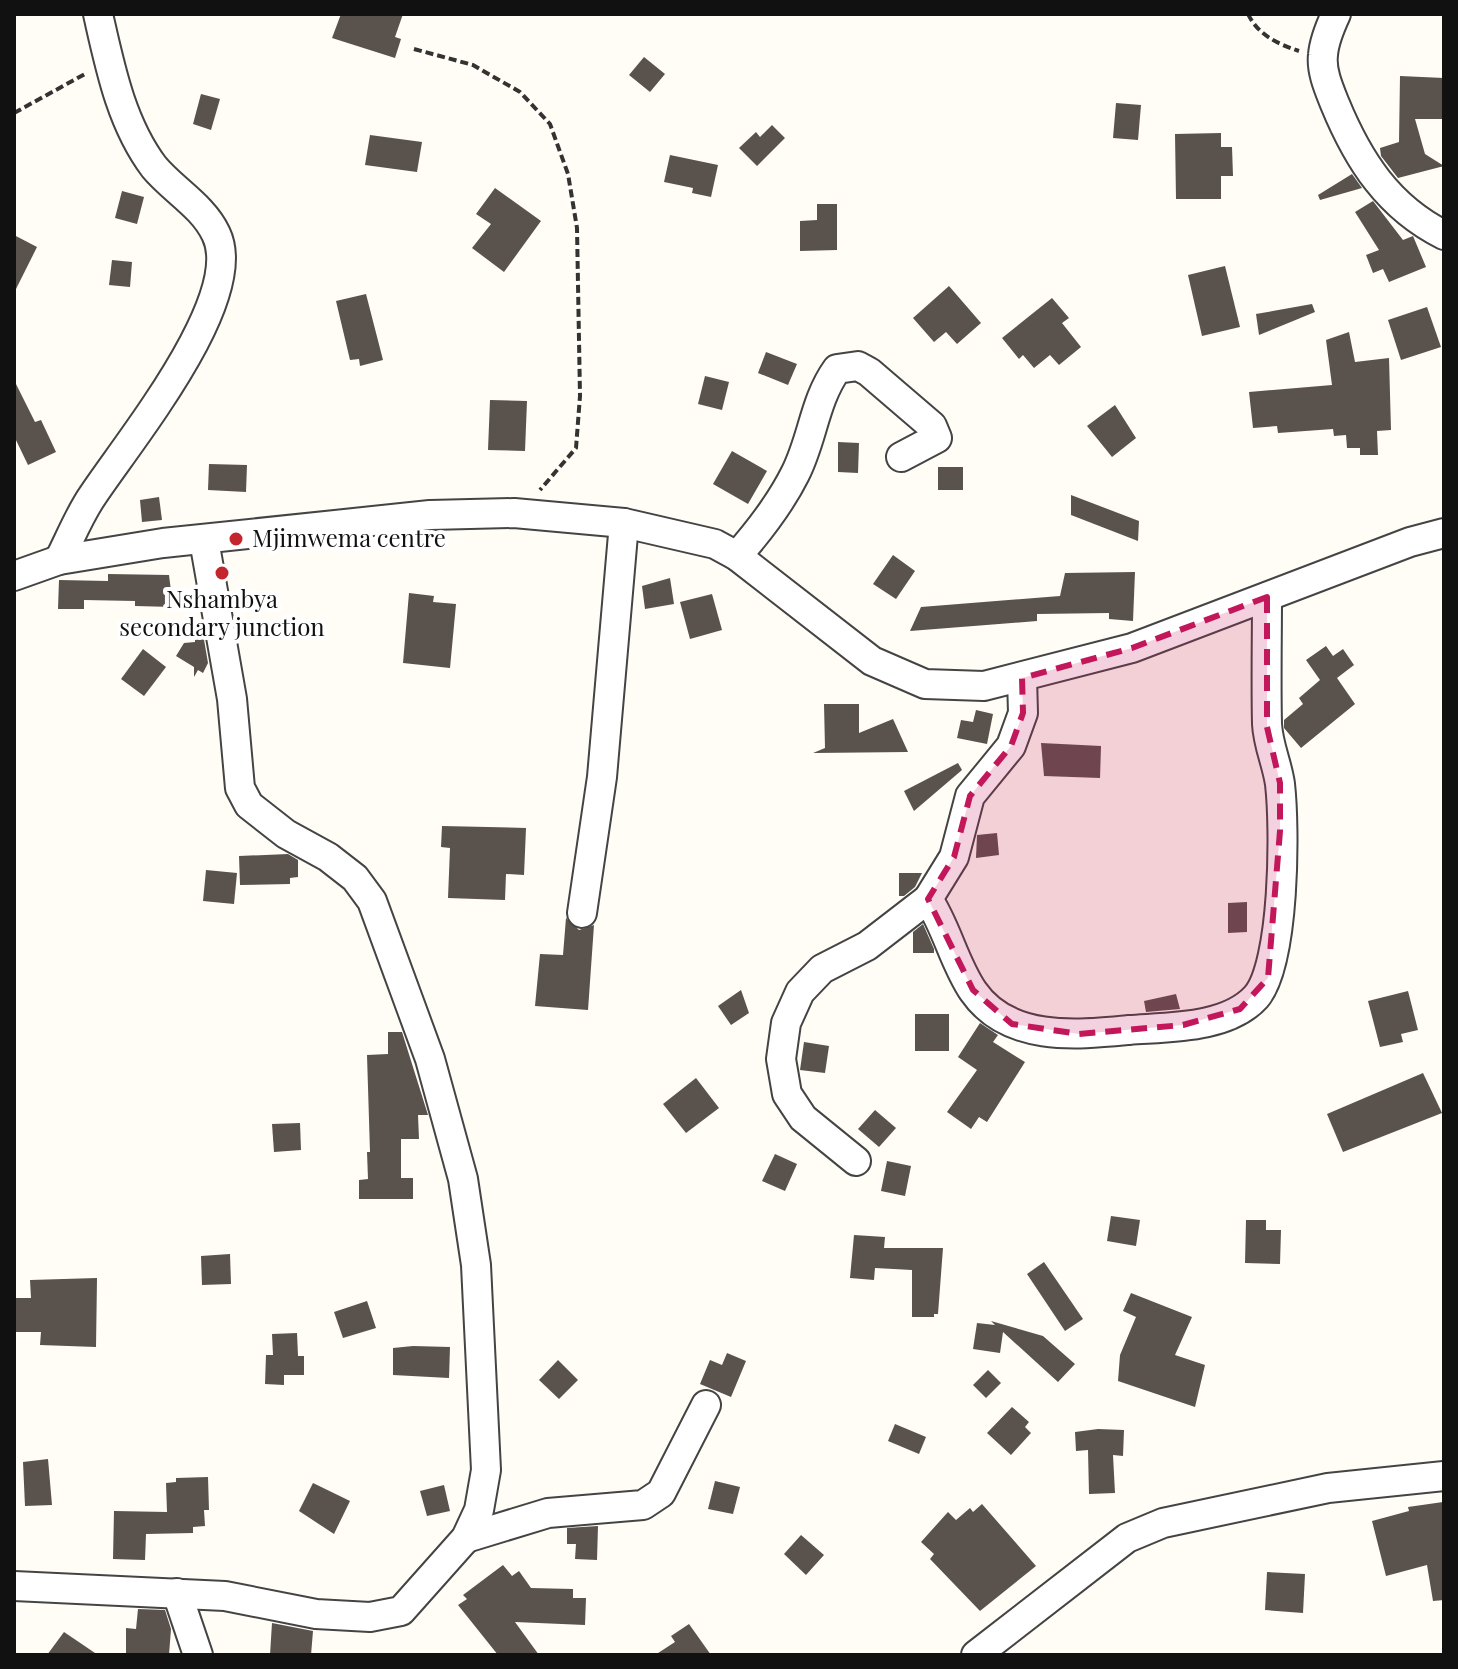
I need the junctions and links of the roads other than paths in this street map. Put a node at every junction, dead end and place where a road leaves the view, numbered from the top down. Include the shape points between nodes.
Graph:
1 (98, 14) edge
2 (1336, 14) edge
3 (1444, 235) edge
4 (901, 457) dead end
5 (624, 523) junction
6 (1444, 533) edge
7 (204, 540) junction
8 (737, 556) junction
9 (59, 560) junction
10 (14, 576) edge
11 (1267, 597) junction
12 (1022, 678) junction
13 (928, 899) junction
14 (582, 913) dead end
15 (856, 1161) dead end
16 (706, 1405) dead end
17 (1444, 1476) edge
18 (466, 1538) junction
19 (14, 1586) edge
20 (177, 1593) junction
21 (198, 1655) edge
22 (976, 1655) edge

1 - 9 street via 124,112 140,145 217,235 217,282 215,302 202,329 90,499
2 - 3 street via 1322,57 1326,83 1366,169 1397,203
4 - 8 street via 937,438 932,426 869,372 858,366 837,369 823,388 795,474 764,526
5 - 7 street via 514,513 430,515
5 - 8 street via 715,544
5 - 14 street via 602,777
6 - 11 street
7 - 9 street
7 - 18 street via 232,699 240,788 249,805 355,878 372,901 430,1059 463,1179 476,1265 486,1470 479,1510
8 - 12 street via 872,661 925,684 984,686
9 - 10 street
11 - 12 street via 1132,648
11 - 13 street via 1267,727 1280,783 1280,890 1274,957 1255,998 1219,1018 1183,1025 1079,1034 1012,1024 987,1008 973,990
12 - 13 street via 1023,713 1011,746 970,796 954,857
13 - 15 street via 867,946 822,969 800,992 786,1023 781,1059 787,1094 803,1118
16 - 18 street via 661,1493 643,1505 538,1515
17 - 22 street via 1328,1488 1163,1523 1127,1538
18 - 20 street via 401,1611 370,1617
19 - 20 street
20 - 21 street

